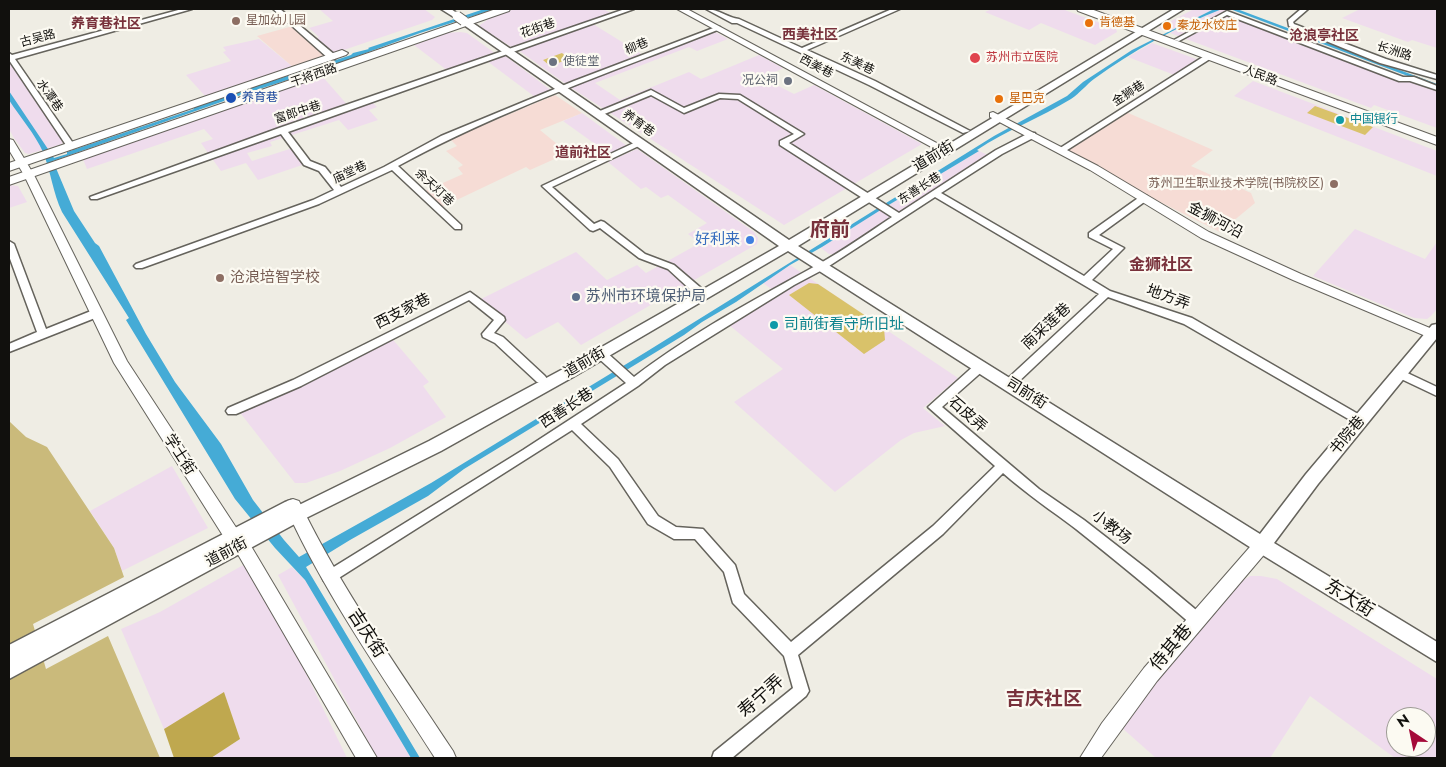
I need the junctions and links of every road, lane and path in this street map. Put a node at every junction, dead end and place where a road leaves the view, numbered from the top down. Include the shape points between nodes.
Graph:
1 (189, 9) edge
2 (276, 9) edge
3 (472, 9) edge
4 (505, 9) edge
5 (630, 9) edge
6 (681, 9) edge
7 (709, 9) edge
8 (897, 9) edge
9 (1082, 9) edge
10 (1092, 9) edge
11 (1171, 9) edge
12 (1180, 9) edge
13 (1305, 9) edge
14 (458, 17) edge
15 (718, 28) junction
16 (1145, 31) junction
17 (1172, 40) junction
18 (1326, 44) junction
19 (802, 50) junction
20 (509, 51) junction
21 (9, 57) edge
22 (332, 57) junction
23 (1209, 57) junction
24 (1437, 77) edge
25 (1437, 88) edge
26 (564, 89) junction
27 (599, 113) junction
28 (996, 116) junction
29 (282, 130) junction
30 (966, 131) junction
31 (1032, 134) junction
32 (1437, 136) edge
33 (1437, 141) edge
34 (9, 142) edge
35 (640, 143) junction
36 (71, 146) junction
37 (939, 147) junction
38 (1061, 150) junction
39 (22, 163) junction
40 (392, 166) junction
41 (9, 167) edge
42 (29, 175) junction
43 (9, 181) edge
44 (340, 192) junction
45 (936, 194) junction
46 (94, 196) dead end
47 (869, 198) junction
48 (1144, 198) junction
49 (899, 217) junction
50 (458, 227) dead end
51 (9, 244) edge
52 (794, 249) junction
53 (139, 266) dead end
54 (823, 266) junction
55 (1085, 281) junction
56 (697, 290) junction
57 (1106, 293) junction
58 (96, 312) junction
59 (1435, 332) edge
60 (43, 334) junction
61 (9, 348) edge
62 (601, 354) junction
63 (981, 366) junction
64 (1401, 374) junction
65 (541, 379) junction
66 (634, 383) junction
67 (1009, 384) junction
68 (1437, 392) edge
69 (232, 411) dead end
70 (1361, 421) junction
71 (572, 423) junction
72 (1004, 466) junction
73 (296, 510) junction
74 (245, 537) junction
75 (1262, 545) junction
76 (329, 577) junction
77 (1196, 619) junction
78 (790, 652) junction
79 (1437, 653) edge
80 (13, 660) edge
81 (368, 758) edge
82 (446, 758) edge
83 (720, 758) edge
84 (1090, 758) edge

1 - 21 street, 古吴路
2 - 22 street
3 - 14 main road, 干将西路
4 - 14 main road, 干将西路
5 - 20 street, 花街巷
6 - 15 street, 西美巷
7 - 19 street, 东美巷
8 - 19 street
9 - 16 main road, 人民路
10 - 16 main road, 人民路
11 - 16 main road
12 - 16 main road
13 - 18 street via 1290,21 1291,25
14 - 20 main road, 养育巷
14 - 22 main road, 干将西路
14 - 42 main road, 干将西路
15 - 26 street, 柳巷
15 - 37 street, 西美巷
16 - 17 main road, 人民路
16 - 28 main road, 道前街
17 - 18 street via 1227,13
17 - 23 main road, 人民路
17 - 32 main road, 人民路
18 - 24 street, 长洲路
18 - 25 street via 1402,79
19 - 30 street, 东美巷
20 - 26 main road, 养育巷
20 - 29 street, 富郎中巷
21 - 36 street, 水潭巷
22 - 36 main road, 干将西路
23 - 33 main road, 人民路
23 - 38 street, 金狮巷
26 - 27 main road, 养育巷
26 - 40 street, 庙堂巷 via 444,138
27 - 35 main road, 养育巷
27 - 47 street via 651,92 684,112 719,96 740,97 800,134 783,143
28 - 30 main road, 道前街
28 - 31 street, 金狮河沿
28 - 47 main road, 道前街
29 - 44 street via 307,163 322,169
29 - 46 street, 富郎中巷
30 - 37 main road, 道前街
31 - 38 street, 金狮河沿
31 - 45 street, 东善长巷
34 - 39 street, 学士街
35 - 52 main road, 养育巷
35 - 56 street via 546,186 594,228 601,224 642,256 671,267
36 - 39 main road, 干将西路
37 - 47 main road, 道前街
38 - 48 street, 金狮河沿
39 - 41 main road, 干将西路
39 - 42 street, 学士街
40 - 44 street, 庙堂巷
40 - 50 street, 余天灯巷
42 - 43 main road, 干将西路
42 - 58 street, 学士街
44 - 53 street, 庙堂巷
45 - 49 street, 东善长巷
45 - 55 street, 地方弄
47 - 49 street
47 - 52 main road, 道前街
48 - 55 street via 1092,235 1119,248
48 - 59 street, 金狮河沿 via 1225,244
49 - 54 street, 东善长巷
51 - 60 street
52 - 54 main road, 司前街
52 - 56 main road, 道前街
52 - 62 main road, 道前街
54 - 63 main road, 司前街
54 - 66 street, 西善长巷 via 714,329
55 - 57 street, 地方弄
56 - 65 main road, 道前街
57 - 67 street, 南采莲巷
57 - 70 street, 地方弄 via 1188,321
58 - 60 street
58 - 74 street, 学士街 via 121,363
59 - 64 main road, 书院巷
60 - 61 street
62 - 66 street
62 - 73 main road, 道前街 via 434,446
63 - 67 main road, 司前街
63 - 72 street, 石皮弄 via 934,407
64 - 68 street
64 - 70 main road, 书院巷
65 - 69 street, 西支家巷 via 499,340 487,334 500,320 470,295 296,383
65 - 73 main road, 道前街
66 - 71 street, 西善长巷
67 - 75 main road, 司前街
70 - 75 main road, 书院巷
71 - 76 street, 西善长巷
71 - 78 street via 614,463 653,520 674,533 698,533 730,569 738,598
72 - 77 street, 小教场
72 - 78 street via 938,530
73 - 74 main road, 道前街
73 - 76 street, 吉庆街
74 - 80 main road, 道前街
74 - 81 street, 学士街
75 - 77 street, 侍其巷
75 - 79 main road, 东大街
76 - 82 street, 吉庆街
77 - 84 street, 侍其巷
78 - 83 street, 寿宁弄 via 801,691

